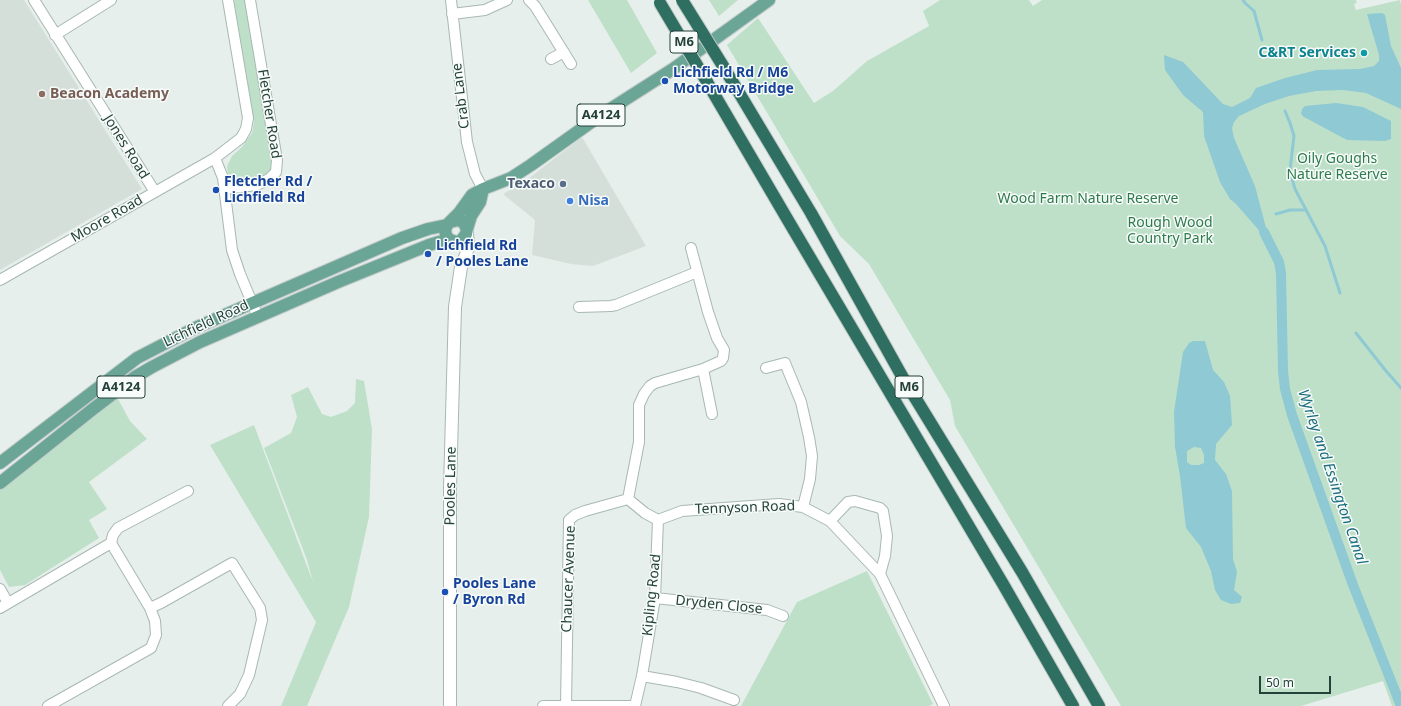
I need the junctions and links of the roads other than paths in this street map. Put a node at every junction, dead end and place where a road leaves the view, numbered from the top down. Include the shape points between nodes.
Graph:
1 (34, 0) edge
2 (111, 0) edge
3 (228, 0) edge
4 (250, 0) edge
5 (451, 0) edge
6 (507, 0) edge
7 (529, 0) edge
8 (682, 0) edge
9 (769, 0) edge
10 (660, 1) edge
11 (452, 14) junction
12 (55, 35) junction
13 (564, 52) junction
14 (551, 59) dead end
15 (571, 64) dead end
16 (215, 158) junction
17 (224, 189) junction
18 (483, 189) junction
19 (155, 192) junction
20 (448, 224) junction
21 (467, 230) junction
22 (453, 241) junction
23 (691, 248) dead end
24 (461, 267) junction
25 (697, 272) junction
26 (0, 280) edge
27 (252, 303) junction
28 (579, 307) dead end
29 (258, 317) junction
30 (766, 368) dead end
31 (703, 369) junction
32 (712, 414) dead end
33 (0, 463) edge
34 (0, 483) edge
35 (188, 491) dead end
36 (628, 500) junction
37 (803, 506) junction
38 (658, 520) junction
39 (830, 521) junction
40 (111, 543) junction
41 (880, 574) junction
42 (0, 589) edge
43 (655, 598) junction
44 (4, 605) edge
45 (150, 608) junction
46 (783, 616) dead end
47 (642, 676) junction
48 (734, 700) dead end
49 (48, 706) edge
50 (228, 706) edge
51 (450, 706) edge
52 (543, 706) edge
53 (566, 706) edge
54 (635, 706) edge
55 (944, 706) edge
56 (1073, 706) edge
57 (1099, 706) edge

1 - 12 street, Jones Road
2 - 12 street
3 - 16 street, Fletcher Road via 248,118 241,138
4 - 17 street, Fletcher Road via 277,166 276,172 269,179 257,184
5 - 11 street, Crab Lane
6 - 11 street via 485,10
7 - 13 street
8 - 57 highway, M6, bridge via 811,213 903,378 1022,572
9 - 18 main road, A4124 via 531,166 511,178
10 - 56 highway, M6, bridge
11 - 18 street, Crab Lane via 467,142 475,174
12 - 19 street, Jones Road
13 - 14 street
13 - 15 street
16 - 17 street
16 - 19 street, Moore Road
17 - 27 street via 232,250
18 - 20 main road, A4124 via 472,195
18 - 21 main road
19 - 26 street, Moore Road
20 - 21 main road via 454,220 461,221
20 - 22 main road via 446,236
20 - 27 main road, Lichfield Road / A4124 via 402,238
21 - 22 main road, A4124 via 463,239
21 - 24 street, Pooles Lane via 468,246
22 - 24 street, Pooles Lane via 460,256
22 - 29 main road, Lichfield Road / A4124 via 420,248
23 - 25 street
24 - 51 street, Pooles Lane via 455,307 450,488
25 - 28 street via 611,306
25 - 31 street via 716,338 724,350 721,362
27 - 29 street
27 - 33 main road, Lichfield Road / A4124 via 195,328 137,358
29 - 34 main road, Lichfield Road / A4124 via 200,342 134,377
30 - 37 street via 785,363 800,402 812,456 810,479
31 - 32 street
31 - 36 street via 655,383 644,394 640,405 638,442
35 - 40 street via 118,528
36 - 38 street
36 - 53 street, Chaucer Avenue via 584,510 570,520
37 - 38 street, Tennyson Road via 779,504 682,510
37 - 39 street, Tennyson Road
38 - 43 street, Kipling Road
39 - 41 street, Tennyson Road
39 - 41 street via 848,502 854,501 883,511 887,536 886,556
40 - 44 street
40 - 45 street
41 - 55 street, Tennyson Road
42 - 44 street
43 - 46 street, Dryden Close via 766,610
43 - 47 street, Kipling Road
45 - 49 street via 155,621 156,635 150,648
45 - 50 street via 232,564 260,608 262,620 249,675 240,694
47 - 48 street via 701,688
47 - 54 street, Kipling Road
52 - 53 street
53 - 54 street

